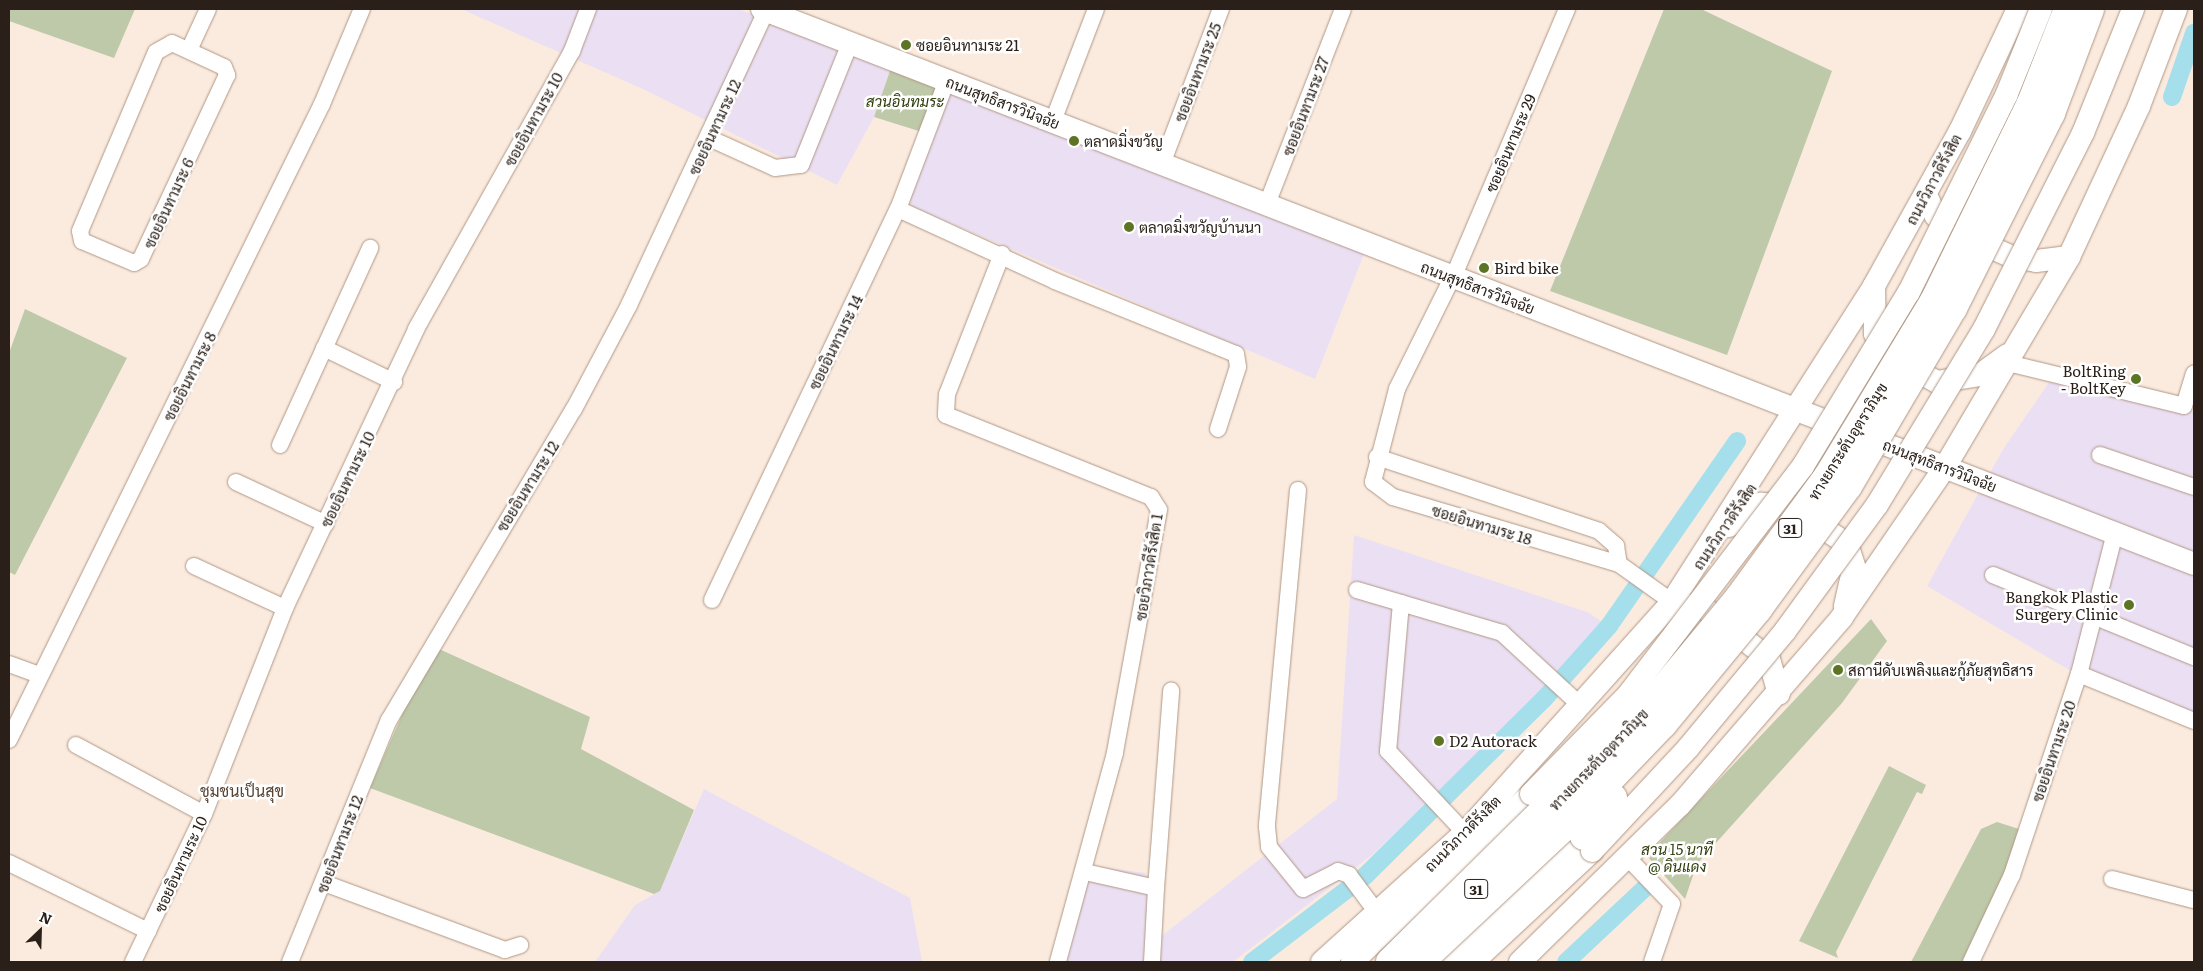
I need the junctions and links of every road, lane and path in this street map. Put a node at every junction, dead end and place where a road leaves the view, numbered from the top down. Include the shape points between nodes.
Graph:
1 (208, 9) edge
2 (362, 9) edge
3 (588, 9) edge
4 (765, 9) edge
5 (1096, 9) edge
6 (1221, 9) edge
7 (1343, 9) edge
8 (1567, 9) edge
9 (2018, 9) edge
10 (2041, 9) edge
11 (2068, 9) edge
12 (2075, 9) edge
13 (2090, 9) edge
14 (2097, 9) edge
15 (2134, 9) edge
16 (2176, 9) edge
17 (850, 43) junction
18 (190, 48) junction
19 (947, 80) junction
20 (1052, 121) junction
21 (709, 138) junction
22 (1162, 164) junction
23 (1926, 195) junction
24 (1267, 204) junction
25 (898, 209) junction
26 (370, 248) dead end
27 (1002, 254) junction
28 (2069, 257) junction
29 (1452, 278) junction
30 (1874, 286) junction
31 (324, 348) junction
32 (2013, 356) junction
33 (2194, 373) edge
34 (394, 382) junction
35 (2189, 407) edge
36 (1798, 410) junction
37 (1218, 429) dead end
38 (280, 444) dead end
39 (2100, 455) dead end
40 (1377, 457) junction
41 (1945, 467) junction
42 (236, 482) dead end
43 (2194, 487) edge
44 (1298, 490) dead end
45 (326, 524) junction
46 (1722, 530) junction
47 (2115, 533) junction
48 (2192, 558) edge
49 (1619, 564) junction
50 (194, 566) dead end
51 (1993, 575) dead end
52 (1357, 590) dead end
53 (712, 600) dead end
54 (1401, 603) junction
55 (1669, 605) junction
56 (285, 608) junction
57 (2094, 616) junction
58 (1842, 617) junction
59 (2194, 657) edge
60 (9, 664) edge
61 (2079, 674) junction
62 (40, 675) junction
63 (1171, 691) dead end
64 (1779, 694) junction
65 (1574, 699) junction
66 (2194, 721) edge
67 (9, 740) edge
68 (76, 745) dead end
69 (204, 814) junction
70 (1465, 833) junction
71 (1588, 843) junction
72 (1626, 856) junction
73 (9, 863) edge
74 (1086, 872) junction
75 (2112, 879) dead end
76 (324, 883) junction
77 (1156, 888) junction
78 (2194, 900) edge
79 (1378, 914) junction
80 (148, 931) junction
81 (520, 945) dead end
82 (133, 962) edge
83 (290, 962) edge
84 (1058, 962) edge
85 (1152, 962) edge
86 (1322, 962) edge
87 (1352, 962) edge
88 (1390, 962) edge
89 (1399, 962) edge
90 (1420, 962) edge
91 (1452, 962) edge
92 (1473, 962) edge
93 (1520, 962) edge
94 (1652, 962) edge
95 (1972, 962) edge

1 - 18 street
2 - 62 street, ซอยอินทามระ 8 via 322,104
3 - 34 street, ซอยอินทามระ 10 via 572,51 440,281
4 - 17 main road, ถนนสุทธิสารวินิจฉัย
4 - 21 street, ซอยอินทามระ 12
5 - 20 street
6 - 22 street, ซอยอินทามระ 25
7 - 24 street, ซอยอินทามระ 27
8 - 29 street, ซอยอินทามระ 29
9 - 23 main road, ถนนวิภาวดีรังสิต
10 - 87 main road, 31, bridge via 2006,96 1909,292 1803,466 1628,695 1531,794
11 - 88 highway, ทางยกระดับอุตราภิมุข / 31, bridge via 2031,103 1934,301 1828,476 1738,599 1647,710
12 - 89 highway, 31 via 2036,108 1937,306 1832,482 1712,641 1650,715 1553,815
13 - 90 highway, ทางยกระดับอุตราภิมุข / 31, bridge via 2051,113 1958,299 1848,486 1758,610 1663,724 1567,824
14 - 71 highway, 31, bridge via 2055,119 1962,306 1851,494
15 - 71 main road, 31, bridge via 2083,133 1984,329 1878,505 1785,631 1700,734
16 - 28 main road via 2139,106
17 - 19 main road, ถนนสุทธิสารวินิจฉัย
17 - 21 street via 801,166 775,168
18 - 18 street, ซอยอินทามระ 6 via 224,67 227,74 141,259 134,263 82,240 80,231 156,52 172,43
19 - 20 main road, ถนนสุทธิสารวินิจฉัย
19 - 25 street, ซอยอินทามระ 14
20 - 22 main road, ถนนสุทธิสารวินิจฉัย
21 - 76 street, ซอยอินทามระ 12 via 574,409 389,720
22 - 24 main road, ถนนสุทธิสารวินิจฉัย
23 - 28 main road via 1936,216 1952,230 2012,257 2036,261
23 - 30 main road, ถนนวิภาวดีรังสิต
24 - 29 main road, ถนนสุทธิสารวินิจฉัย
25 - 27 street
25 - 53 street, ซอยอินทามระ 14
26 - 31 street
27 - 37 street via 1236,354 1238,367
27 - 74 street, ซอยวิภาวดีรังสิต 1 via 947,394 946,415 1150,498 1159,510 1115,753
28 - 32 main road
29 - 36 main road, ถนนสุทธิสารวินิจฉัย
29 - 40 street, ซอยอินทามระ 18 via 1397,389
30 - 32 main road via 1875,334 1889,356 1937,382 1980,375
30 - 36 main road, ถนนวิภาวดีรังสิต
31 - 34 street
31 - 38 street
32 - 35 street
32 - 41 main road
33 - 35 street
34 - 45 street, ซอยอินทามระ 10
36 - 41 main road, ถนนสุทธิสารวินิจฉัย
36 - 46 main road, ถนนวิภาวดีรังสิต
39 - 43 street
40 - 49 street, ซอยอินทามระ 18 via 1598,531 1616,546
40 - 49 street, ซอยอินทามระ 18 via 1373,482 1393,497
41 - 47 main road, ถนนสุทธิสารวินิจฉัย
41 - 58 main road
42 - 45 street
44 - 79 street via 1267,827 1269,847 1303,889 1315,886 1331,873 1349,875
45 - 56 street, ซอยอินทามระ 10
46 - 55 main road, ถนนวิภาวดีรังสิต
46 - 58 main road via 1761,504 1787,504 1847,544 1854,566
47 - 48 main road, ถนนสุทธิสารวินิจฉัย
47 - 57 street, ซอยอินทามระ 20
49 - 55 street, ซอยอินทามระ 18
50 - 56 street
51 - 57 street
52 - 54 street
54 - 65 street via 1502,634
54 - 70 street via 1388,751
55 - 64 main road via 1703,607 1769,659
55 - 65 main road, ถนนวิภาวดีรังสิต
56 - 69 street, ซอยอินทามระ 10
57 - 59 street
57 - 61 street, ซอยอินทามระ 20
58 - 64 main road
60 - 62 street
61 - 66 street
61 - 95 street, ซอยอินทามระ 20 via 2012,875
62 - 67 street, ซอยอินทามระ 8
63 - 77 street
64 - 72 main road via 1680,805
65 - 70 main road, ถนนวิภาวดีรังสิต
68 - 69 street
69 - 80 street, ซอยอินทามระ 10
70 - 79 main road, ถนนวิภาวดีรังสิต
71 - 91 highway, 31
71 - 92 main road, 31
72 - 93 main road
72 - 94 street via 1672,904
73 - 80 street
74 - 77 street
74 - 84 street, ซอยวิภาวดีรังสิต 1
75 - 78 street
76 - 81 street via 505,950
76 - 83 street, ซอยอินทามระ 12
77 - 85 street
79 - 86 main road, ถนนวิภาวดีรังสิต
80 - 82 street, ซอยอินทามระ 10

